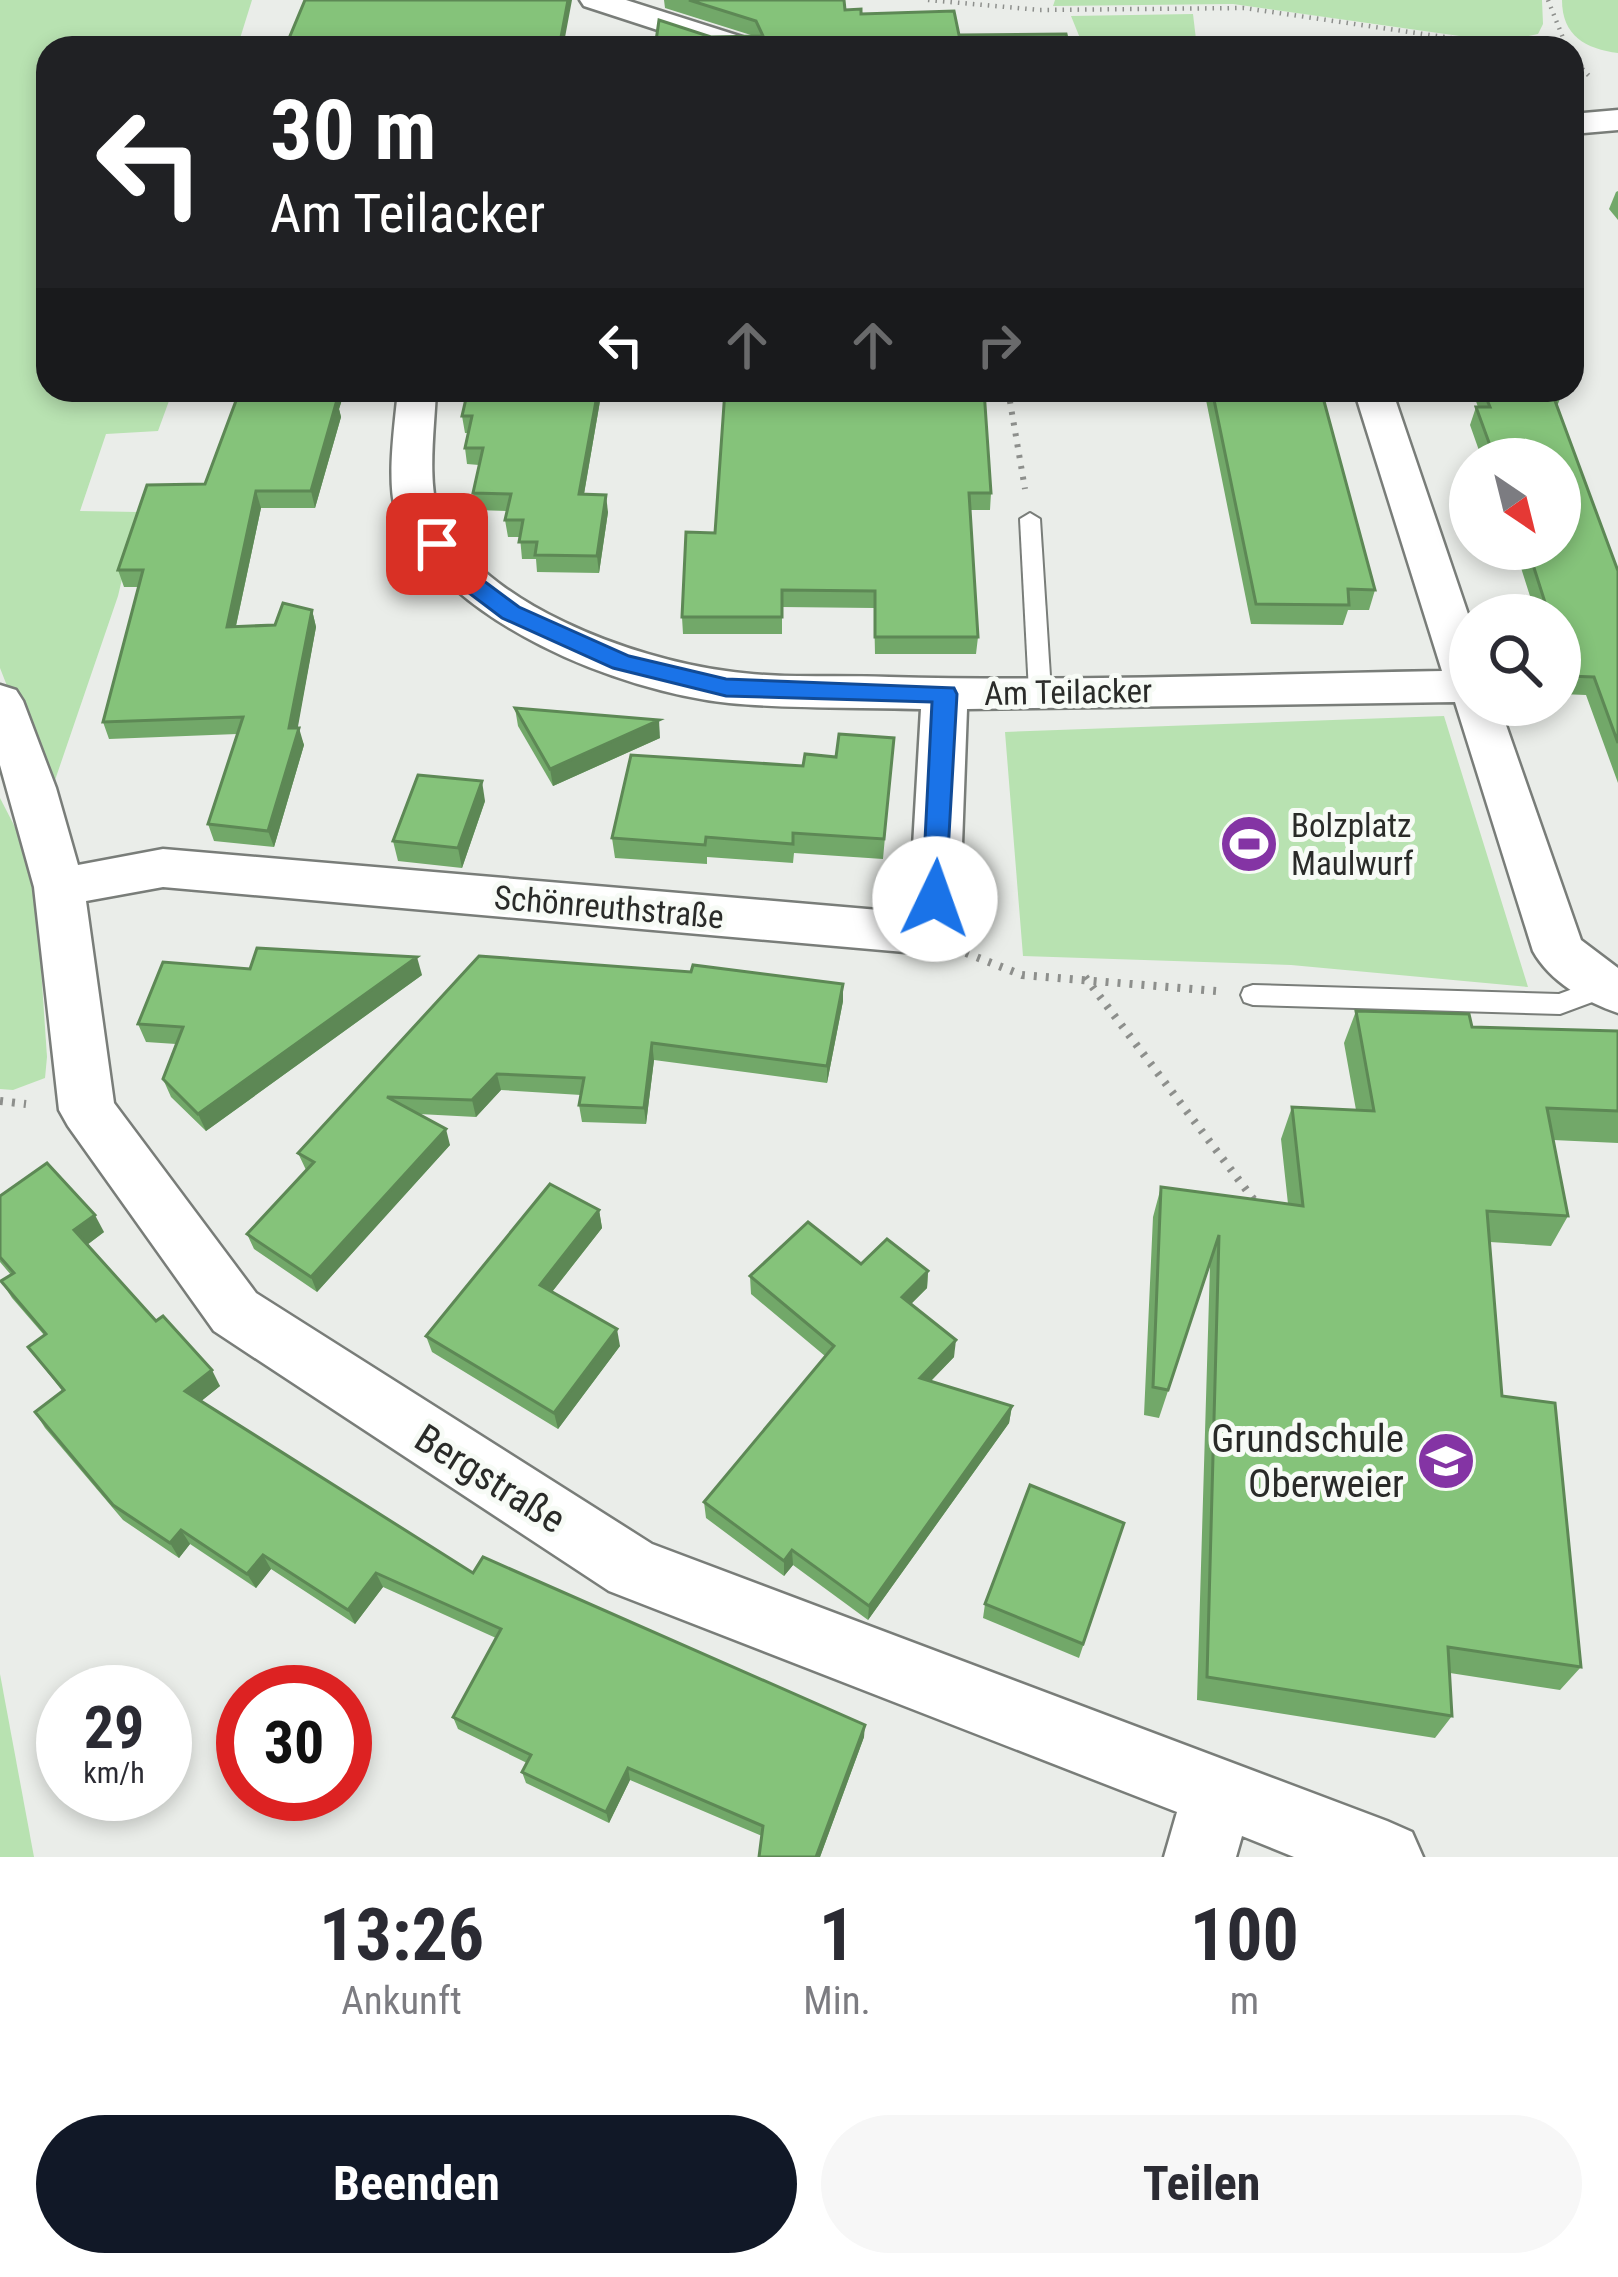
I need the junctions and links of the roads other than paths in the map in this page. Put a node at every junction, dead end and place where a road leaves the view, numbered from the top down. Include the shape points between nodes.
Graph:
1 (595, 0) edge
2 (668, 26) junction
3 (652, 36) edge
4 (703, 36) edge
5 (1618, 121) edge
6 (1584, 123) edge
7 (416, 402) edge
8 (1377, 402) edge
9 (1030, 519) road end
10 (1449, 623) edge
11 (1449, 687) edge
12 (1040, 692) junction
13 (945, 694) junction
14 (0, 701) edge
15 (1483, 726) edge
16 (59, 887) junction
17 (1611, 990) edge
18 (1253, 994) road end
19 (1219, 1790) junction
20 (1200, 1857) edge
21 (1387, 1857) edge

1 - 2 street
2 - 3 street
2 - 4 street
5 - 6 street
7 - 13 street, Am Teilacker via 418,514 457,572 510,613 622,662 726,687
8 - 10 street
9 - 12 lane
11 - 12 street, Am Teilacker
12 - 13 street, Am Teilacker
13 - 16 street, Schönreuthstraße via 935,899 916,933 164,868
14 - 16 street, Bergstraße
15 - 17 street via 1559,951
16 - 19 street, Bergstraße via 87,1110 235,1312 632,1568
17 - 18 lane via 1560,1004
19 - 20 street
19 - 21 street, Bergstraße

